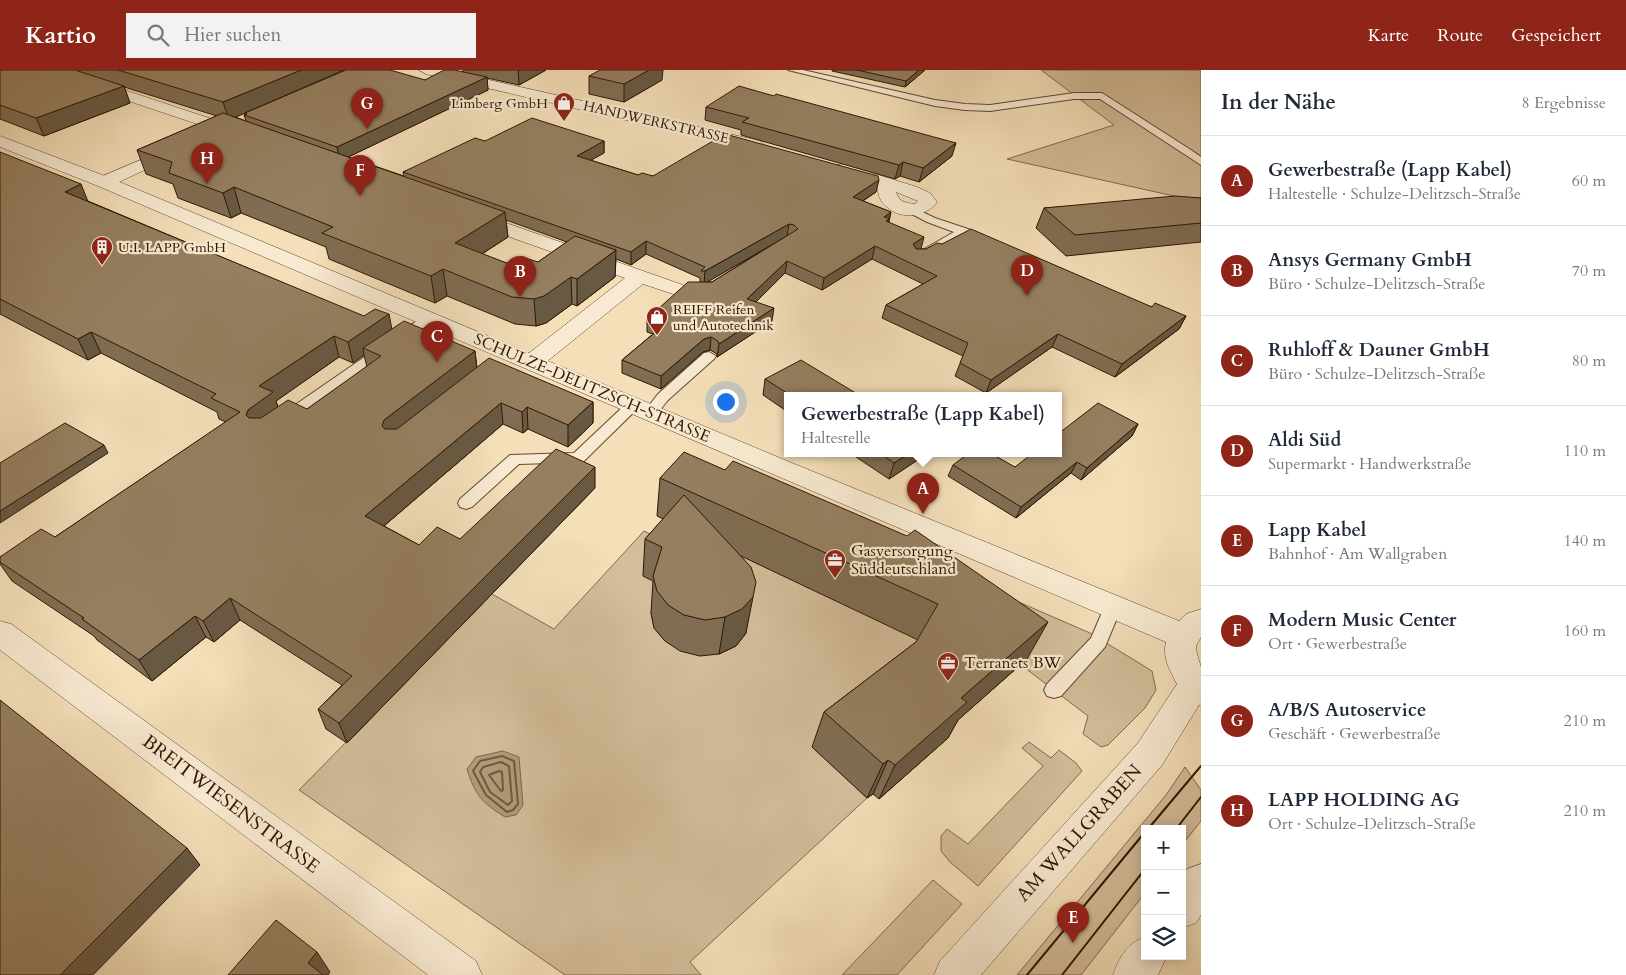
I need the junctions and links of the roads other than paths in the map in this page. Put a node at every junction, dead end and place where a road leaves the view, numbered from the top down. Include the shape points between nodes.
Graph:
1 (50, 70) edge
2 (792, 70) edge
3 (434, 71) edge
4 (244, 120) edge
5 (226, 128) junction
6 (254, 138) edge
7 (0, 142) edge
8 (769, 149) edge
9 (1201, 162) edge
10 (831, 165) edge
11 (104, 182) junction
12 (910, 209) joint
13 (460, 212) edge
14 (964, 231) junction
15 (1000, 246) edge
16 (917, 258) edge
17 (639, 277) junction
18 (683, 290) edge
19 (428, 318) junction
20 (709, 356) dead end
21 (514, 361) junction
22 (642, 408) junction
23 (270, 429) edge
24 (466, 503) dead end
25 (1113, 606) junction
26 (1192, 628) edge
27 (0, 633) edge
28 (1197, 688) edge
29 (1054, 690) dead end
30 (1201, 883) edge
31 (1186, 904) edge
32 (1144, 960) edge
33 (462, 975) edge
34 (954, 975) edge
35 (1133, 975) edge

1 - 5 street
2 - 9 lane via 965,107 990,108 1074,96 1102,96
3 - 8 street, HANDWERKSTRASSE
4 - 5 street
5 - 6 street
5 - 11 street
7 - 11 street, SCHULZE-DELITZSCH-STRASSE
10 - 12 street via 911,191 928,202 919,209
11 - 19 street, SCHULZE-DELITZSCH-STRASSE
12 - 14 lane
13 - 17 street
14 - 15 lane
14 - 16 lane
17 - 18 street
17 - 21 street
19 - 21 street, SCHULZE-DELITZSCH-STRASSE
19 - 23 lane
20 - 22 lane via 663,397
21 - 22 street, SCHULZE-DELITZSCH-STRASSE
22 - 24 lane via 578,458 515,459
22 - 25 street, SCHULZE-DELITZSCH-STRASSE
25 - 26 street, SCHULZE-DELITZSCH-STRASSE
25 - 29 lane via 1099,642
26 - 28 street, AM WALLGRABEN via 1180,650 1184,666
27 - 33 street, BREITWIESENSTRASSE
28 - 34 street, AM WALLGRABEN via 1150,754
30 - 31 street
32 - 35 street

